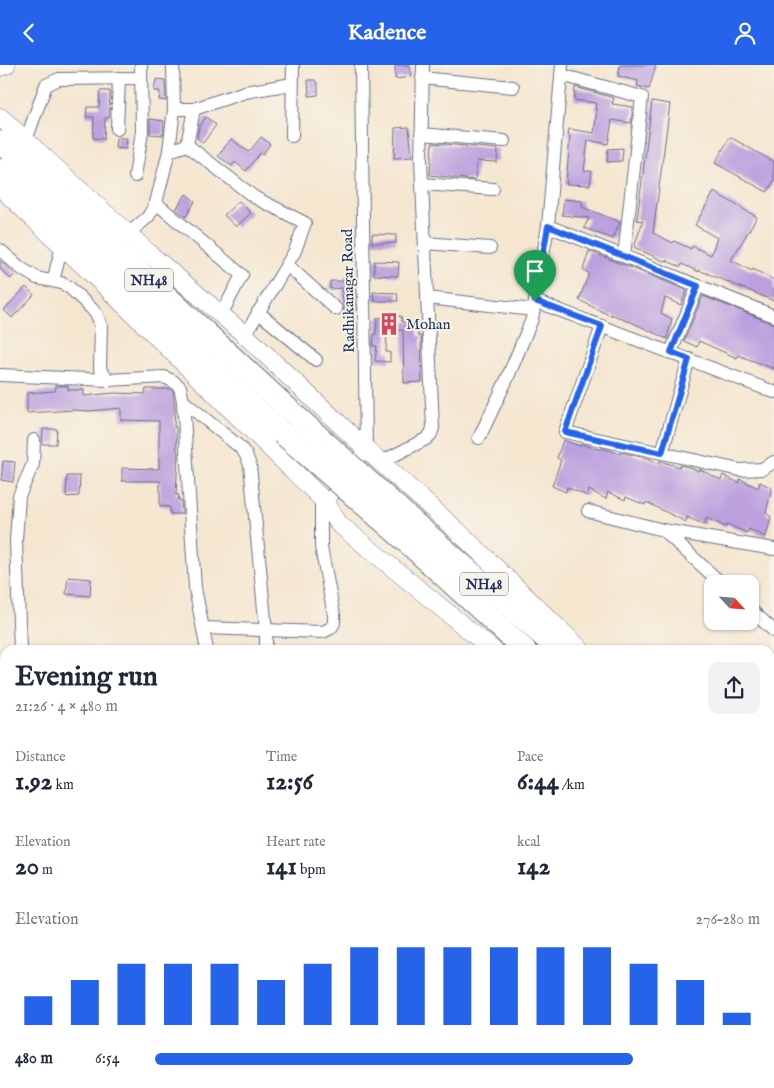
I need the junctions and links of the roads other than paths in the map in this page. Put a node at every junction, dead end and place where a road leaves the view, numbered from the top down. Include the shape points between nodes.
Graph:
1 (6, 65) edge
2 (173, 65) edge
3 (293, 65) edge
4 (361, 65) edge
5 (423, 65) edge
6 (0, 67) edge
7 (562, 70) edge
8 (141, 71) edge
9 (119, 78) junction
10 (422, 78) junction
11 (292, 84) junction
12 (513, 87) dead end
13 (174, 109) junction
14 (194, 109) junction
15 (0, 117) edge
16 (117, 129) dead end
17 (422, 134) junction
18 (292, 136) dead end
19 (26, 141) junction
20 (504, 141) dead end
21 (0, 142) edge
22 (187, 145) junction
23 (169, 151) junction
24 (0, 170) edge
25 (136, 176) dead end
26 (422, 184) junction
27 (0, 187) edge
28 (493, 189) dead end
29 (156, 203) junction
30 (548, 226) junction
31 (128, 234) junction
32 (425, 243) junction
33 (62, 246) junction
34 (490, 248) dead end
35 (0, 250) edge
36 (624, 256) junction
37 (287, 265) junction
38 (53, 281) junction
39 (698, 286) junction
40 (427, 298) junction
41 (534, 305) junction
42 (336, 309) dead end
43 (258, 312) junction
44 (221, 315) junction
45 (774, 316) edge
46 (602, 326) junction
47 (245, 335) junction
48 (671, 352) junction
49 (689, 359) junction
50 (316, 360) dead end
51 (0, 375) edge
52 (108, 380) junction
53 (774, 392) edge
54 (183, 401) junction
55 (479, 438) dead end
56 (34, 441) dead end
57 (366, 449) junction
58 (662, 453) junction
59 (380, 462) junction
60 (774, 462) edge
61 (323, 500) junction
62 (588, 511) dead end
63 (663, 530) junction
64 (774, 549) edge
65 (712, 575) edge
66 (759, 617) edge
67 (203, 628) junction
68 (266, 630) junction
69 (774, 631) edge
70 (20, 645) edge
71 (206, 645) edge
72 (266, 645) edge
73 (487, 645) edge
74 (520, 645) edge
75 (553, 645) edge
76 (576, 645) edge

1 - 6 main road
2 - 13 street
3 - 11 street
4 - 57 street, Radhikanagar Road
5 - 10 street
7 - 30 street
7 - 36 street via 642,97
8 - 9 street
8 - 25 street via 142,132
9 - 16 street
9 - 19 street via 60,79 46,85
10 - 12 street
10 - 17 street
11 - 14 street via 245,92
11 - 18 street
13 - 14 street
13 - 23 street
14 - 22 street
15 - 19 main road
17 - 20 street
17 - 26 street
19 - 31 main road
21 - 75 highway, NH48, bridge via 306,425
22 - 23 street
22 - 37 street via 254,197 305,223
23 - 29 street
24 - 74 highway, NH48, bridge via 282,433
26 - 28 street
26 - 32 street
27 - 33 main road
29 - 31 street via 148,217
29 - 44 street via 242,275
30 - 36 street
30 - 41 street
31 - 44 main road
32 - 34 street
32 - 40 street
33 - 38 street
33 - 61 main road
35 - 38 street via 37,278
36 - 39 street
37 - 42 street
37 - 43 street
38 - 52 street via 69,287 97,315 102,338 100,369
39 - 45 street
39 - 48 street
40 - 41 street
40 - 59 street via 431,434
41 - 46 street
41 - 55 street via 532,319
43 - 47 street
43 - 50 street
44 - 47 main road
46 - 48 street
46 - 58 street via 565,432
47 - 57 main road
48 - 49 street
49 - 53 street
49 - 58 street
51 - 52 street
52 - 54 street via 164,377 180,387
54 - 67 street via 195,588
54 - 68 street via 241,448 248,460
56 - 70 street via 33,464 19,496 16,541
57 - 59 main road
57 - 61 street
58 - 60 street via 740,470 762,469
59 - 76 main road
61 - 68 street via 321,547 334,623 331,629 323,632
61 - 73 main road via 339,524
62 - 63 street
63 - 64 street
63 - 65 street
66 - 69 street
67 - 68 street
67 - 71 street
68 - 72 street

